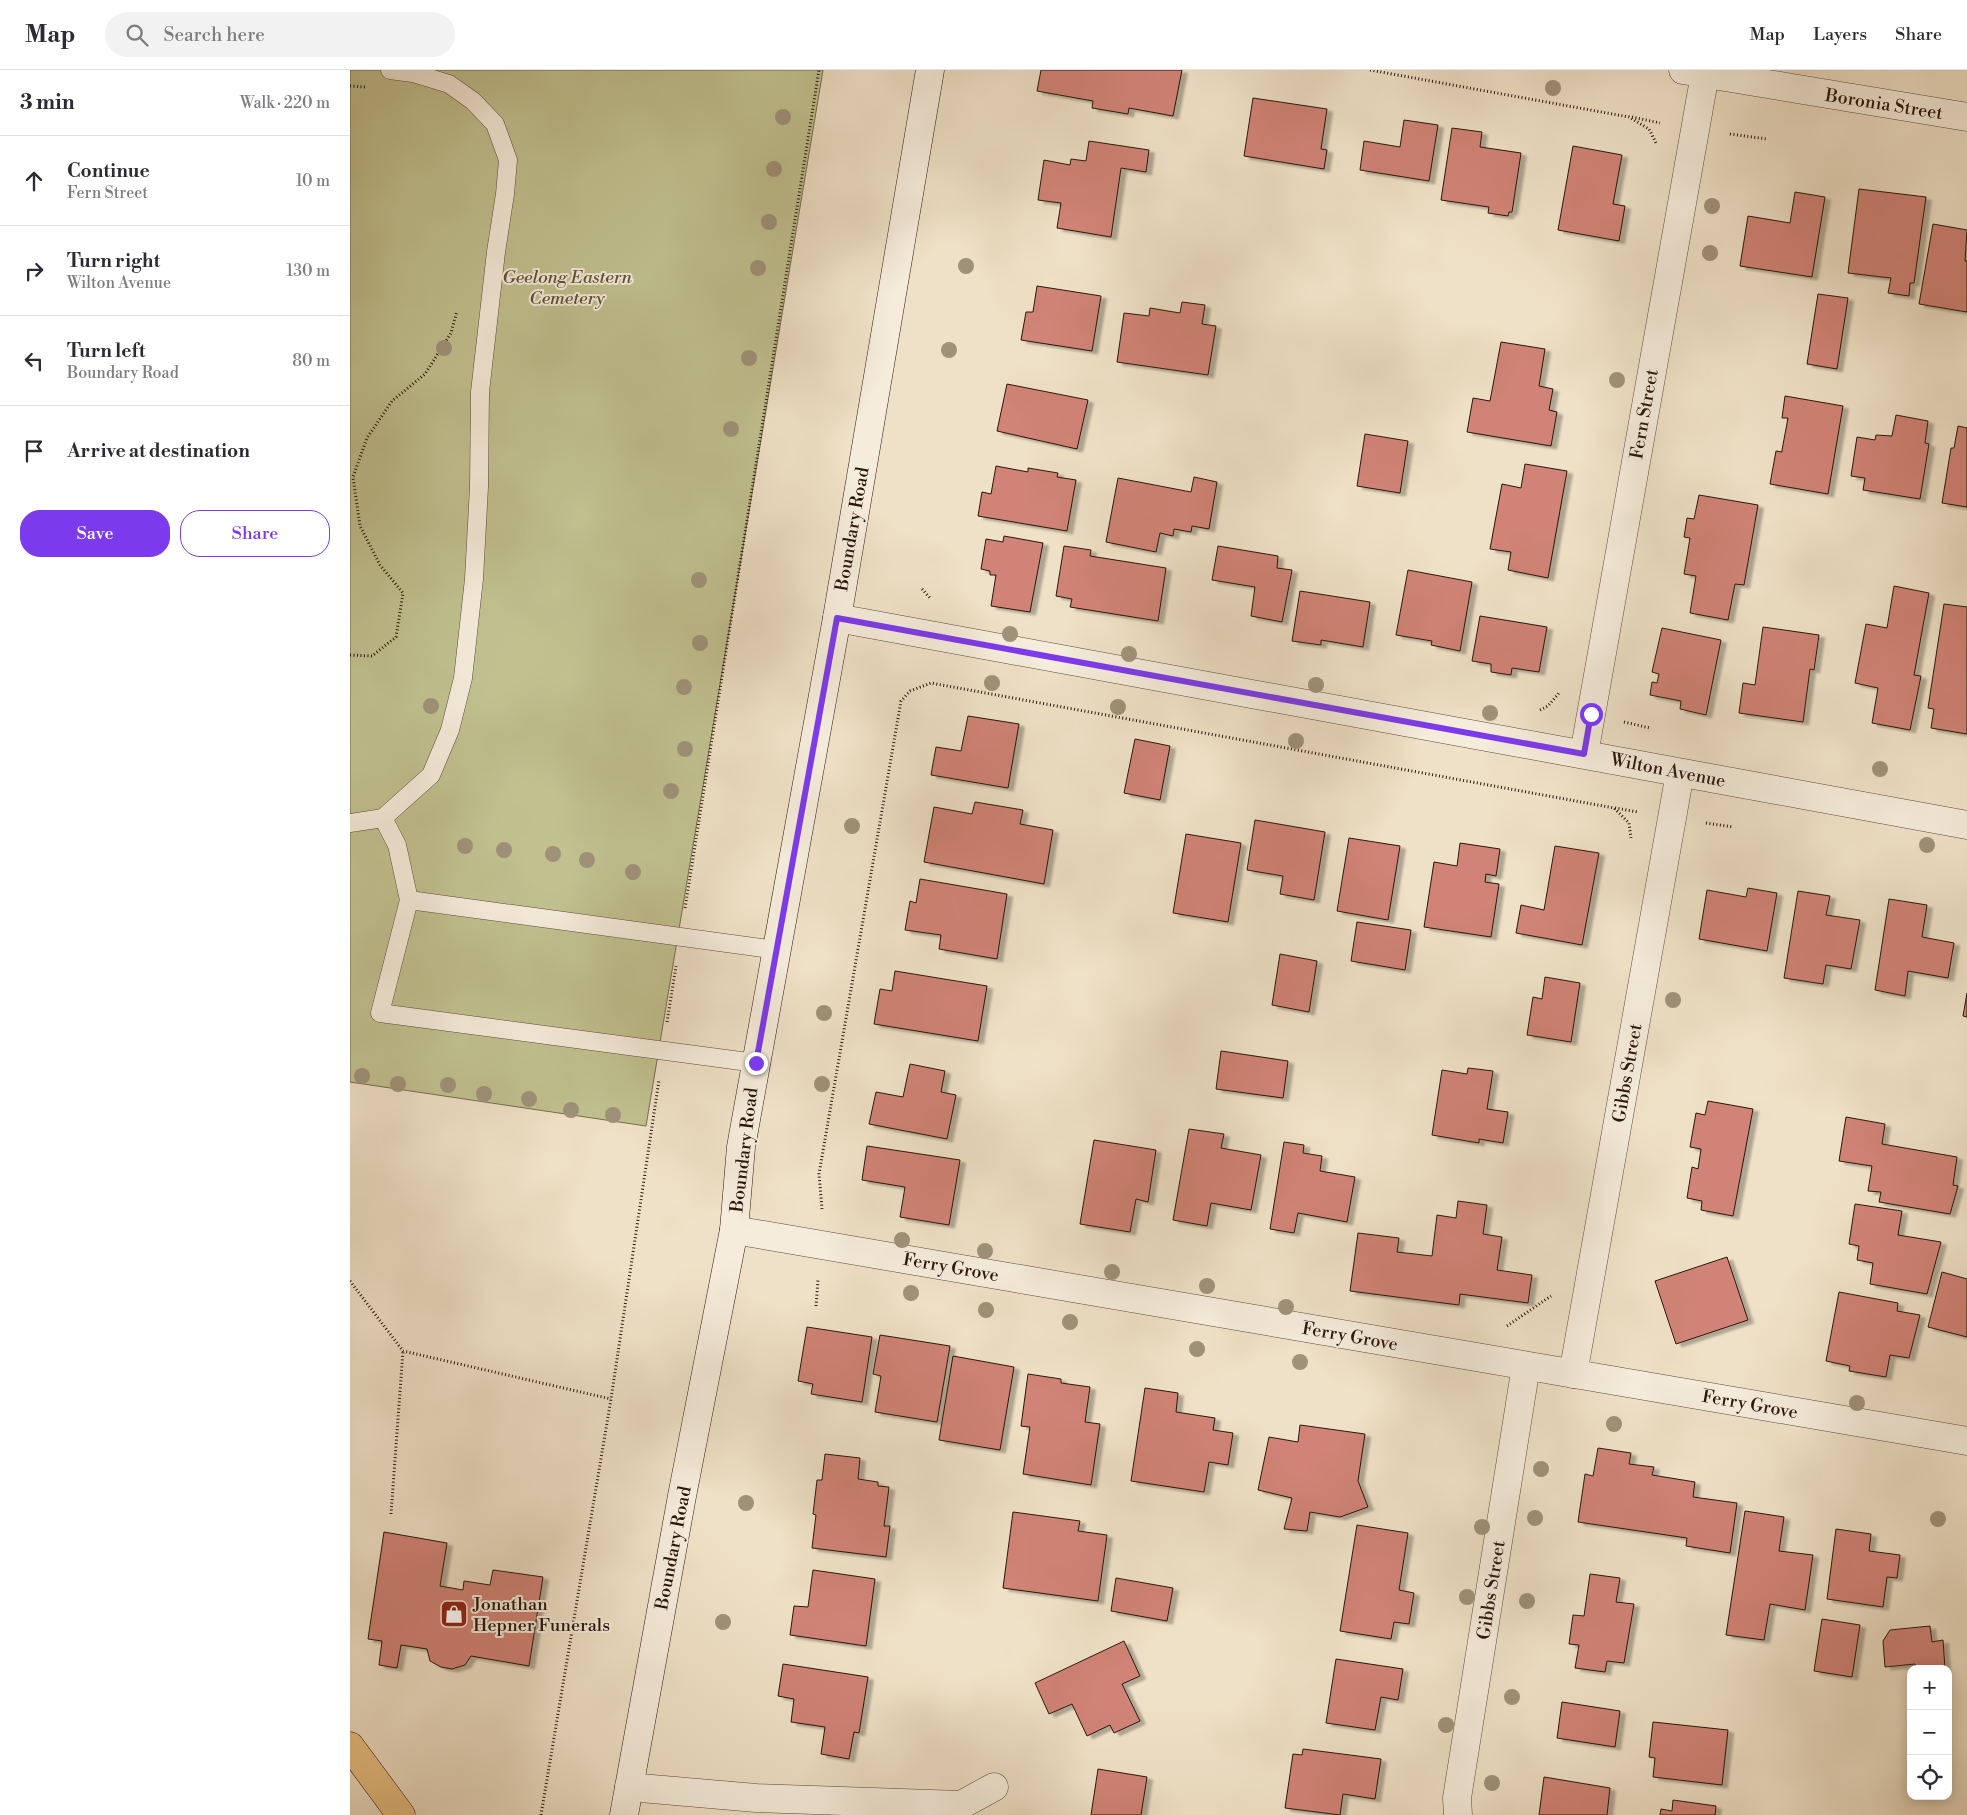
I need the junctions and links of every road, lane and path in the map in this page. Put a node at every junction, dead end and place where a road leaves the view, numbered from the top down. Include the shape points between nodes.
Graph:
1 (390, 70) edge
2 (930, 70) edge
3 (1370, 70) edge
4 (1694, 72) edge
5 (350, 86) edge
6 (370, 87) dead end
7 (1967, 117) edge
8 (1654, 152) dead end
9 (459, 304) dead end
10 (922, 589) dead end
11 (933, 601) dead end
12 (837, 618) junction
13 (350, 655) edge
14 (1560, 691) dead end
15 (1536, 712) dead end
16 (1584, 754) junction
17 (1680, 773) junction
18 (383, 818) junction
19 (350, 823) edge
20 (1967, 825) edge
21 (1632, 846) dead end
22 (409, 900) junction
23 (776, 950) junction
24 (756, 1063) junction
25 (822, 1210) junction
26 (830, 1213) dead end
27 (734, 1230) junction
28 (820, 1244) junction
29 (350, 1280) edge
30 (1555, 1294) dead end
31 (816, 1306) dead end
32 (1504, 1327) dead end
33 (402, 1351) junction
34 (1526, 1366) junction
35 (1573, 1374) junction
36 (611, 1399) dead end
37 (1967, 1441) edge
38 (391, 1514) dead end
39 (350, 1746) edge
40 (994, 1787) dead end
41 (629, 1788) junction
42 (401, 1815) edge
43 (624, 1815) edge
44 (1458, 1815) edge

1 - 18 lane via 449,84 473,101 495,124 508,160 480,392 474,579 462,678 450,730 432,775
2 - 12 street, Boundary Road
3 - 8 path via 1629,117 1649,129 1656,142
4 - 7 street, Boronia Street
4 - 16 street, Fern Street
5 - 6 path
9 - 13 path via 451,333 425,374 392,401 367,438 353,477 360,526 380,565 403,593 396,637 372,656
10 - 11 path
12 - 16 street, Wilton Avenue
12 - 23 street, Boundary Road
14 - 15 path via 1548,706
16 - 17 street, Wilton Avenue
17 - 20 street, Wilton Avenue
17 - 35 street, Gibbs Street
18 - 19 lane
18 - 22 lane via 397,845
21 - 25 path via 1629,824 1614,808 931,683 910,691 902,700 819,1174
22 - 23 lane
22 - 24 lane via 380,1014
23 - 24 street, Boundary Road
24 - 27 street, Boundary Road via 741,1147
25 - 26 path
25 - 28 path
27 - 28 street, Ferry Grove
27 - 41 street, Boundary Road
28 - 31 path
28 - 34 street, Ferry Grove
29 - 33 path
30 - 32 path
33 - 36 path
33 - 38 path
34 - 35 street, Ferry Grove
34 - 44 street, Gibbs Street via 1458,1798
35 - 37 street, Ferry Grove
39 - 42 highway
40 - 41 street via 961,1805 756,1798
41 - 43 street, Boundary Road

